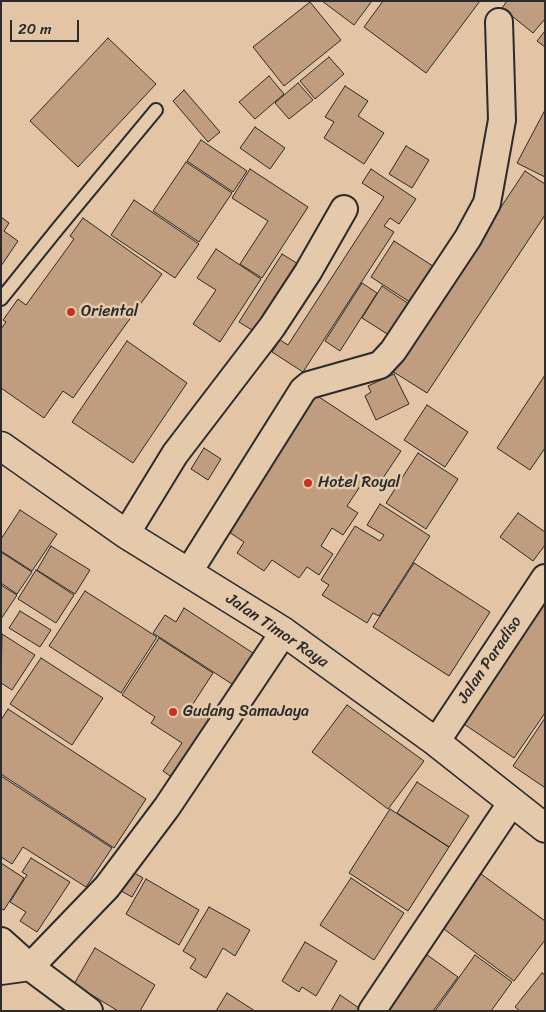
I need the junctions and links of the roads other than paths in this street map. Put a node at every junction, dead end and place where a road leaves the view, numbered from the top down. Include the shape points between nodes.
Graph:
1 (498, 22) dead end
2 (156, 110) dead end
3 (344, 209) dead end
4 (1, 299) edge
5 (1, 446) edge
6 (126, 534) junction
7 (188, 573) junction
8 (545, 578) edge
9 (284, 632) junction
10 (436, 742) junction
11 (512, 802) junction
12 (545, 828) edge
13 (1, 940) edge
14 (30, 967) junction
15 (1, 971) edge
16 (89, 1011) edge
17 (372, 1011) edge

1 - 7 street via 502,120 487,204 468,238 393,351 380,365 318,382 303,390
2 - 4 lane
3 - 6 street via 272,327 175,454
5 - 6 highway, Jalan Timor Raya
6 - 7 highway, Jalan Timor Raya
7 - 9 highway, Jalan Timor Raya
8 - 10 street, Jalan Paradiso
9 - 10 highway, Jalan Timor Raya
9 - 14 street via 172,799 108,886
10 - 11 highway, Jalan Timor Raya
11 - 12 highway, Jalan Timor Raya
11 - 17 street
13 - 14 street
14 - 15 street
14 - 16 street

